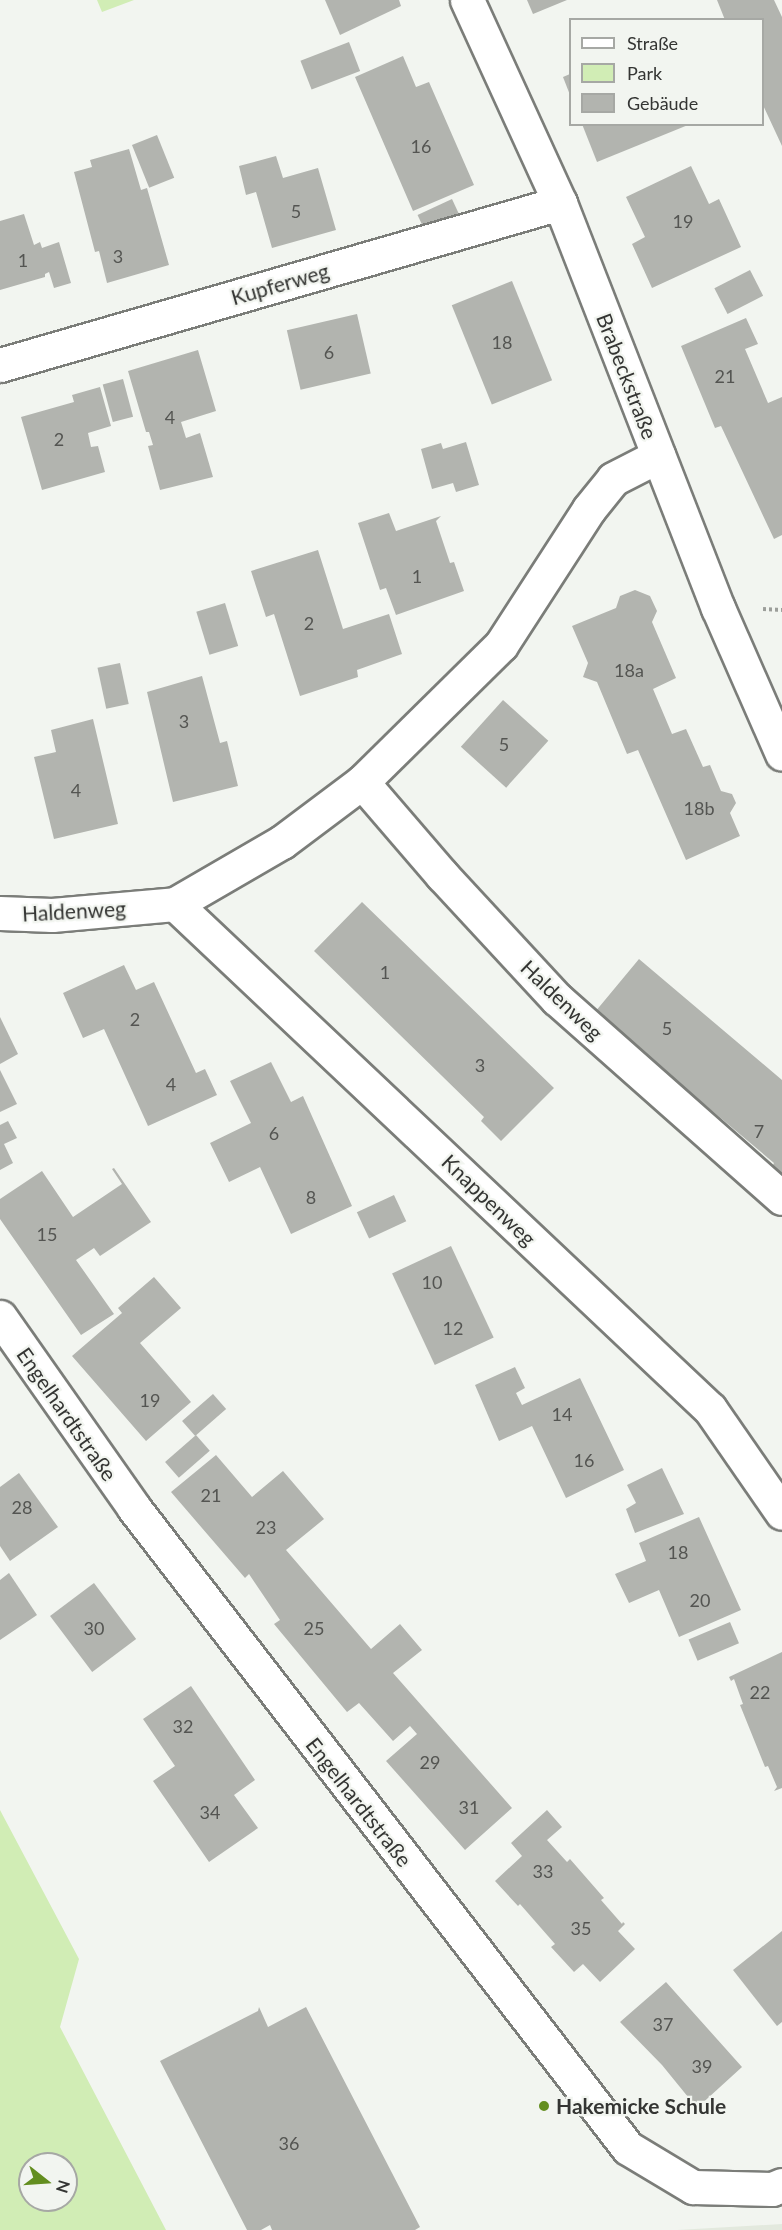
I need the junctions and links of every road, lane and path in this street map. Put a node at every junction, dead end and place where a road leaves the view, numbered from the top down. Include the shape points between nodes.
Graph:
1 (467, 0) edge
2 (560, 203) junction
3 (0, 365) edge
4 (658, 456) junction
5 (782, 754) edge
6 (363, 782) junction
7 (175, 904) junction
8 (0, 913) edge
9 (782, 1198) edge
10 (0, 1317) edge
11 (782, 1513) edge
12 (782, 2185) edge

1 - 2 street, Brabeckstraße
2 - 3 street, Kupferweg
2 - 4 street, Brabeckstraße
4 - 5 street, Brabeckstraße
4 - 6 street, Haldenweg via 613,479 589,509 501,645
6 - 7 street, Haldenweg via 282,842
6 - 9 street, Haldenweg via 442,875 557,999
7 - 8 street, Haldenweg via 52,915
7 - 11 street, Knappenweg via 710,1409
10 - 12 street, Engelhardtstraße via 134,1508 628,2148 693,2187 772,2190

